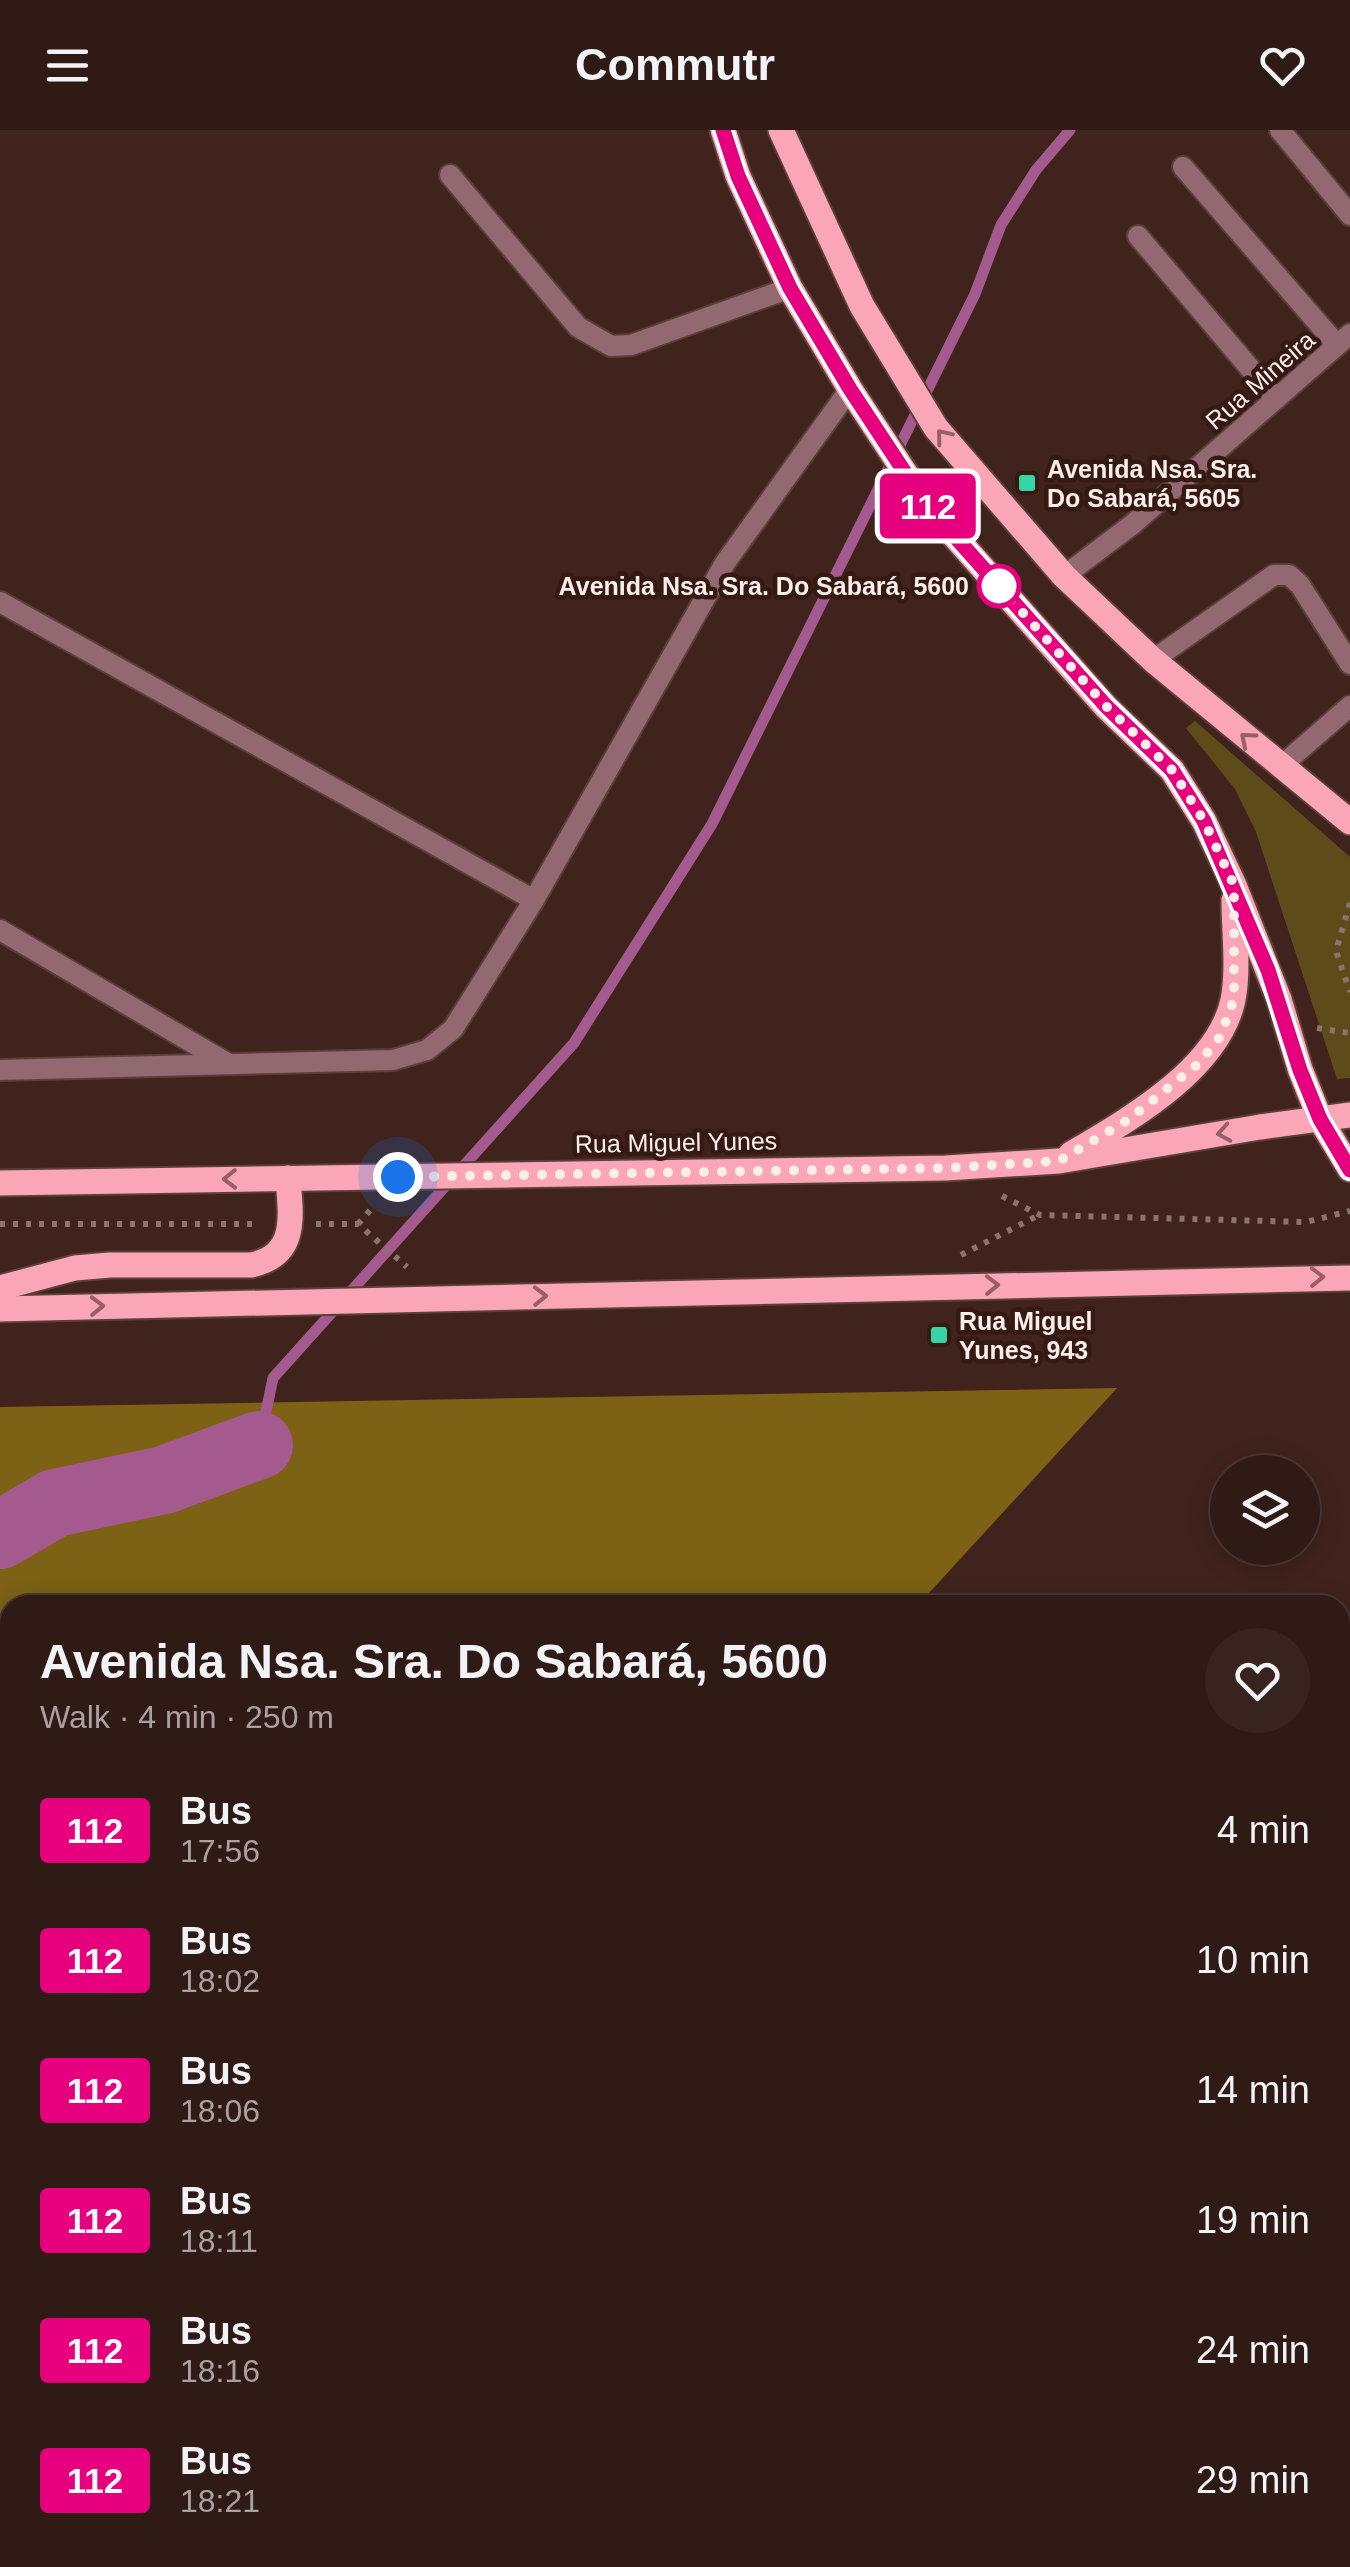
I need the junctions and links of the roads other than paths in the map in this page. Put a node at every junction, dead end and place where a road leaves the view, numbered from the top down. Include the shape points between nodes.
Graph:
1 (723, 130) edge
2 (781, 130) edge
3 (1280, 130) edge
4 (1183, 167) dead end
5 (450, 175) dead end
6 (1350, 215) edge
7 (1138, 236) dead end
8 (790, 288) junction
9 (1344, 340) edge
10 (850, 389) junction
11 (1276, 399) junction
12 (1064, 576) junction
13 (0, 602) edge
14 (1153, 660) junction
15 (1350, 664) edge
16 (1350, 706) edge
17 (1280, 767) junction
18 (1350, 822) edge
19 (1234, 885) junction
20 (534, 900) junction
21 (0, 930) edge
22 (229, 1064) junction
23 (0, 1070) edge
24 (1350, 1116) edge
25 (1320, 1119) junction
26 (1059, 1161) junction
27 (1350, 1170) edge
28 (288, 1178) junction
29 (0, 1183) edge
30 (1350, 1278) edge
31 (0, 1288) edge
32 (0, 1309) edge

1 - 8 main road
12 -> 2 main road via 936,428 862,306
3 - 6 street
4 - 9 street
5 - 8 street via 578,328 611,346
7 - 11 street
8 - 10 main road
9 - 11 street, Rua Mineira
10 - 19 main road via 925,503 1172,770
10 - 20 street via 725,563
11 - 12 street, Rua Mineira
12 - 14 main road
13 - 20 street
14 - 15 street via 1274,575 1300,585
17 -> 14 main road
16 - 17 street
17 - 18 main road
19 - 25 main road
19 - 26 main road via 1234,999 1220,1037 1198,1064 1128,1120
20 - 22 street via 453,1029 427,1050 394,1060
21 - 22 street
22 - 23 street
24 - 25 main road, Rua Miguel Yunes
25 -> 26 main road, Rua Miguel Yunes
25 - 27 main road
26 - 28 main road, Rua Miguel Yunes
28 -> 29 main road, Rua Miguel Yunes
28 - 31 main road via 292,1225 267,1262 110,1264
32 -> 30 main road

